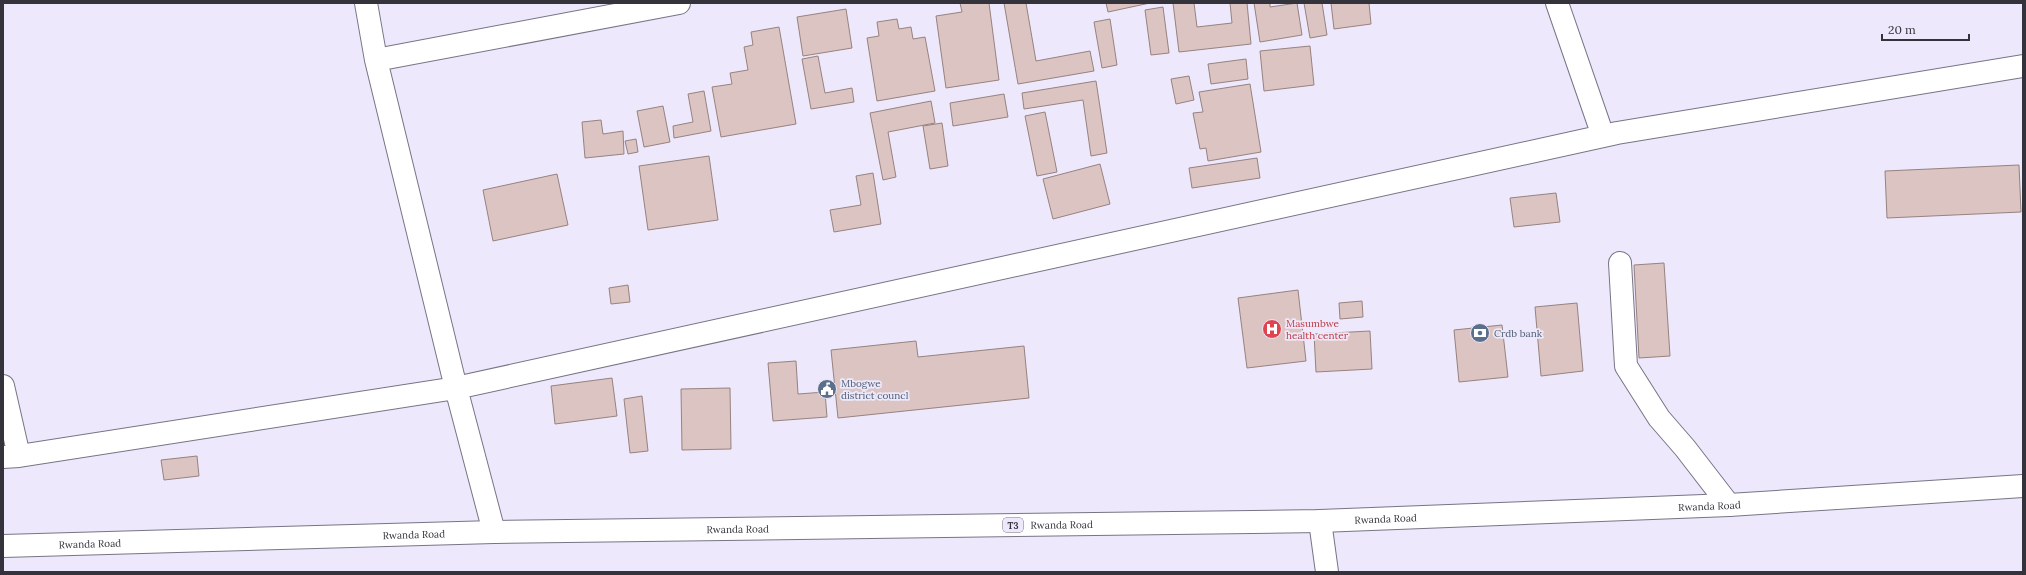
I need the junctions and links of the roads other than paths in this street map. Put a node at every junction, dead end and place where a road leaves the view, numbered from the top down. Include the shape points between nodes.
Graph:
1 (366, 3) edge
2 (679, 3) edge
3 (1557, 3) edge
4 (376, 60) junction
5 (2023, 66) edge
6 (1603, 136) junction
7 (1620, 263) dead end
8 (3, 386) edge
9 (456, 388) junction
10 (11, 456) edge
11 (2023, 486) edge
12 (1729, 506) junction
13 (1320, 522) junction
14 (494, 532) junction
15 (3, 546) edge
16 (1327, 572) edge

1 - 4 main road
2 - 4 main road
3 - 6 main road
4 - 9 main road
5 - 6 main road
6 - 9 main road
7 - 12 main road via 1626,366 1659,418
8 - 10 main road
9 - 10 main road
9 - 14 main road
11 - 12 main road, Rwanda Road / T3
12 - 13 main road, Rwanda Road / T3
13 - 14 main road, Rwanda Road / T3
13 - 16 main road
14 - 15 main road, Rwanda Road / T3

